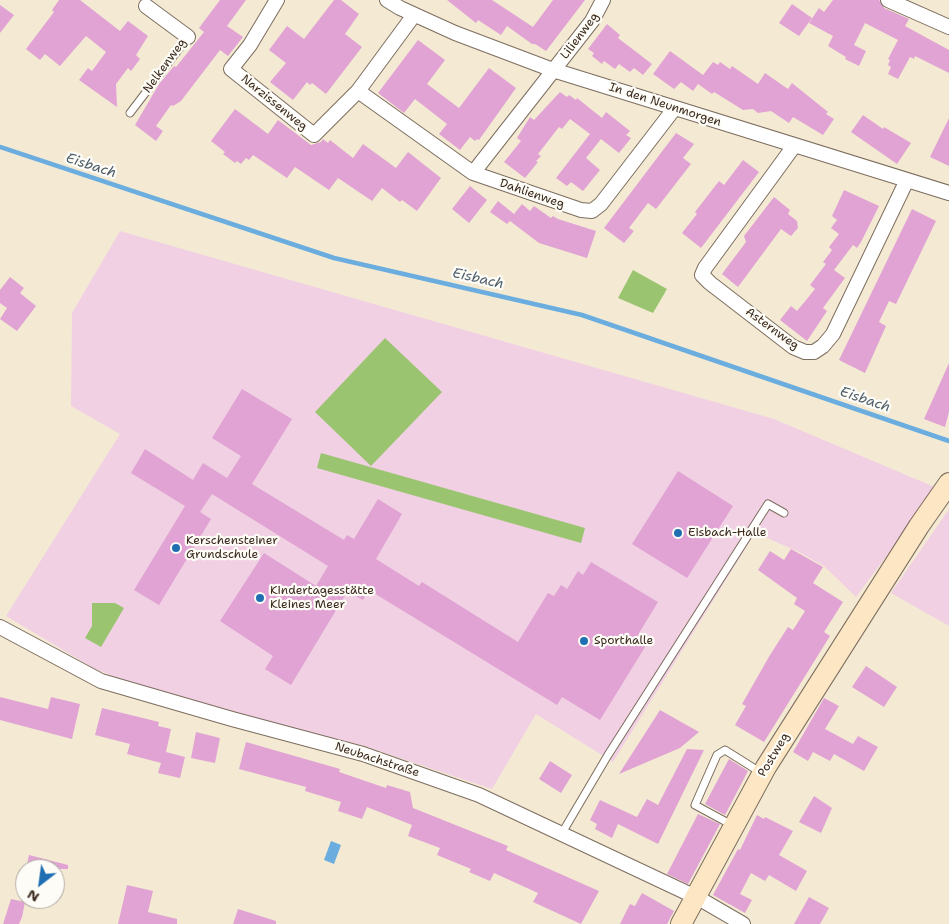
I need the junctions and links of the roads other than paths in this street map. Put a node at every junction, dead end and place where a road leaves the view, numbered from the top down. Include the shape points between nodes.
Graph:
1 (277, 0) edge
2 (387, 0) edge
3 (603, 0) edge
4 (888, 0) edge
5 (144, 2) edge
6 (414, 15) junction
7 (949, 26) edge
8 (188, 37) joint
9 (553, 70) junction
10 (358, 91) junction
11 (674, 109) junction
12 (130, 113) dead end
13 (794, 146) junction
14 (473, 173) junction
15 (907, 180) junction
16 (949, 193) edge
17 (949, 484) edge
18 (784, 513) dead end
19 (0, 627) edge
20 (763, 774) junction
21 (734, 826) junction
22 (562, 833) junction
23 (695, 897) junction
24 (681, 924) edge
25 (743, 924) edge

1 - 10 street, Narzissenweg via 231,69 314,135
2 - 6 street, In den Neunmorgen
3 - 9 street, Lilienweg via 592,21
4 - 7 street
5 - 8 street, Nelkenweg
6 - 9 street, In den Neunmorgen
6 - 10 street, Narzissenweg
8 - 12 lane, Nelkenweg
9 - 11 street, In den Neunmorgen
9 - 14 street
10 - 14 street
11 - 13 street, In den Neunmorgen
11 - 14 street, Dahlienweg via 601,204 592,210 581,210
13 - 15 street, In den Neunmorgen
13 - 15 street, Asternweg via 702,275 793,348 805,352 814,352 833,334
15 - 16 street, In den Neunmorgen
17 - 20 street, Postweg
18 - 22 lane via 768,504
19 - 22 street, Neubachstraße via 101,680 363,754 478,795
20 - 21 street, Postweg
20 - 21 lane via 725,750 717,755 695,805
21 - 23 street, Postweg
22 - 23 street, Neubachstraße
23 - 24 street, Postweg
23 - 25 street, Neubachstraße

